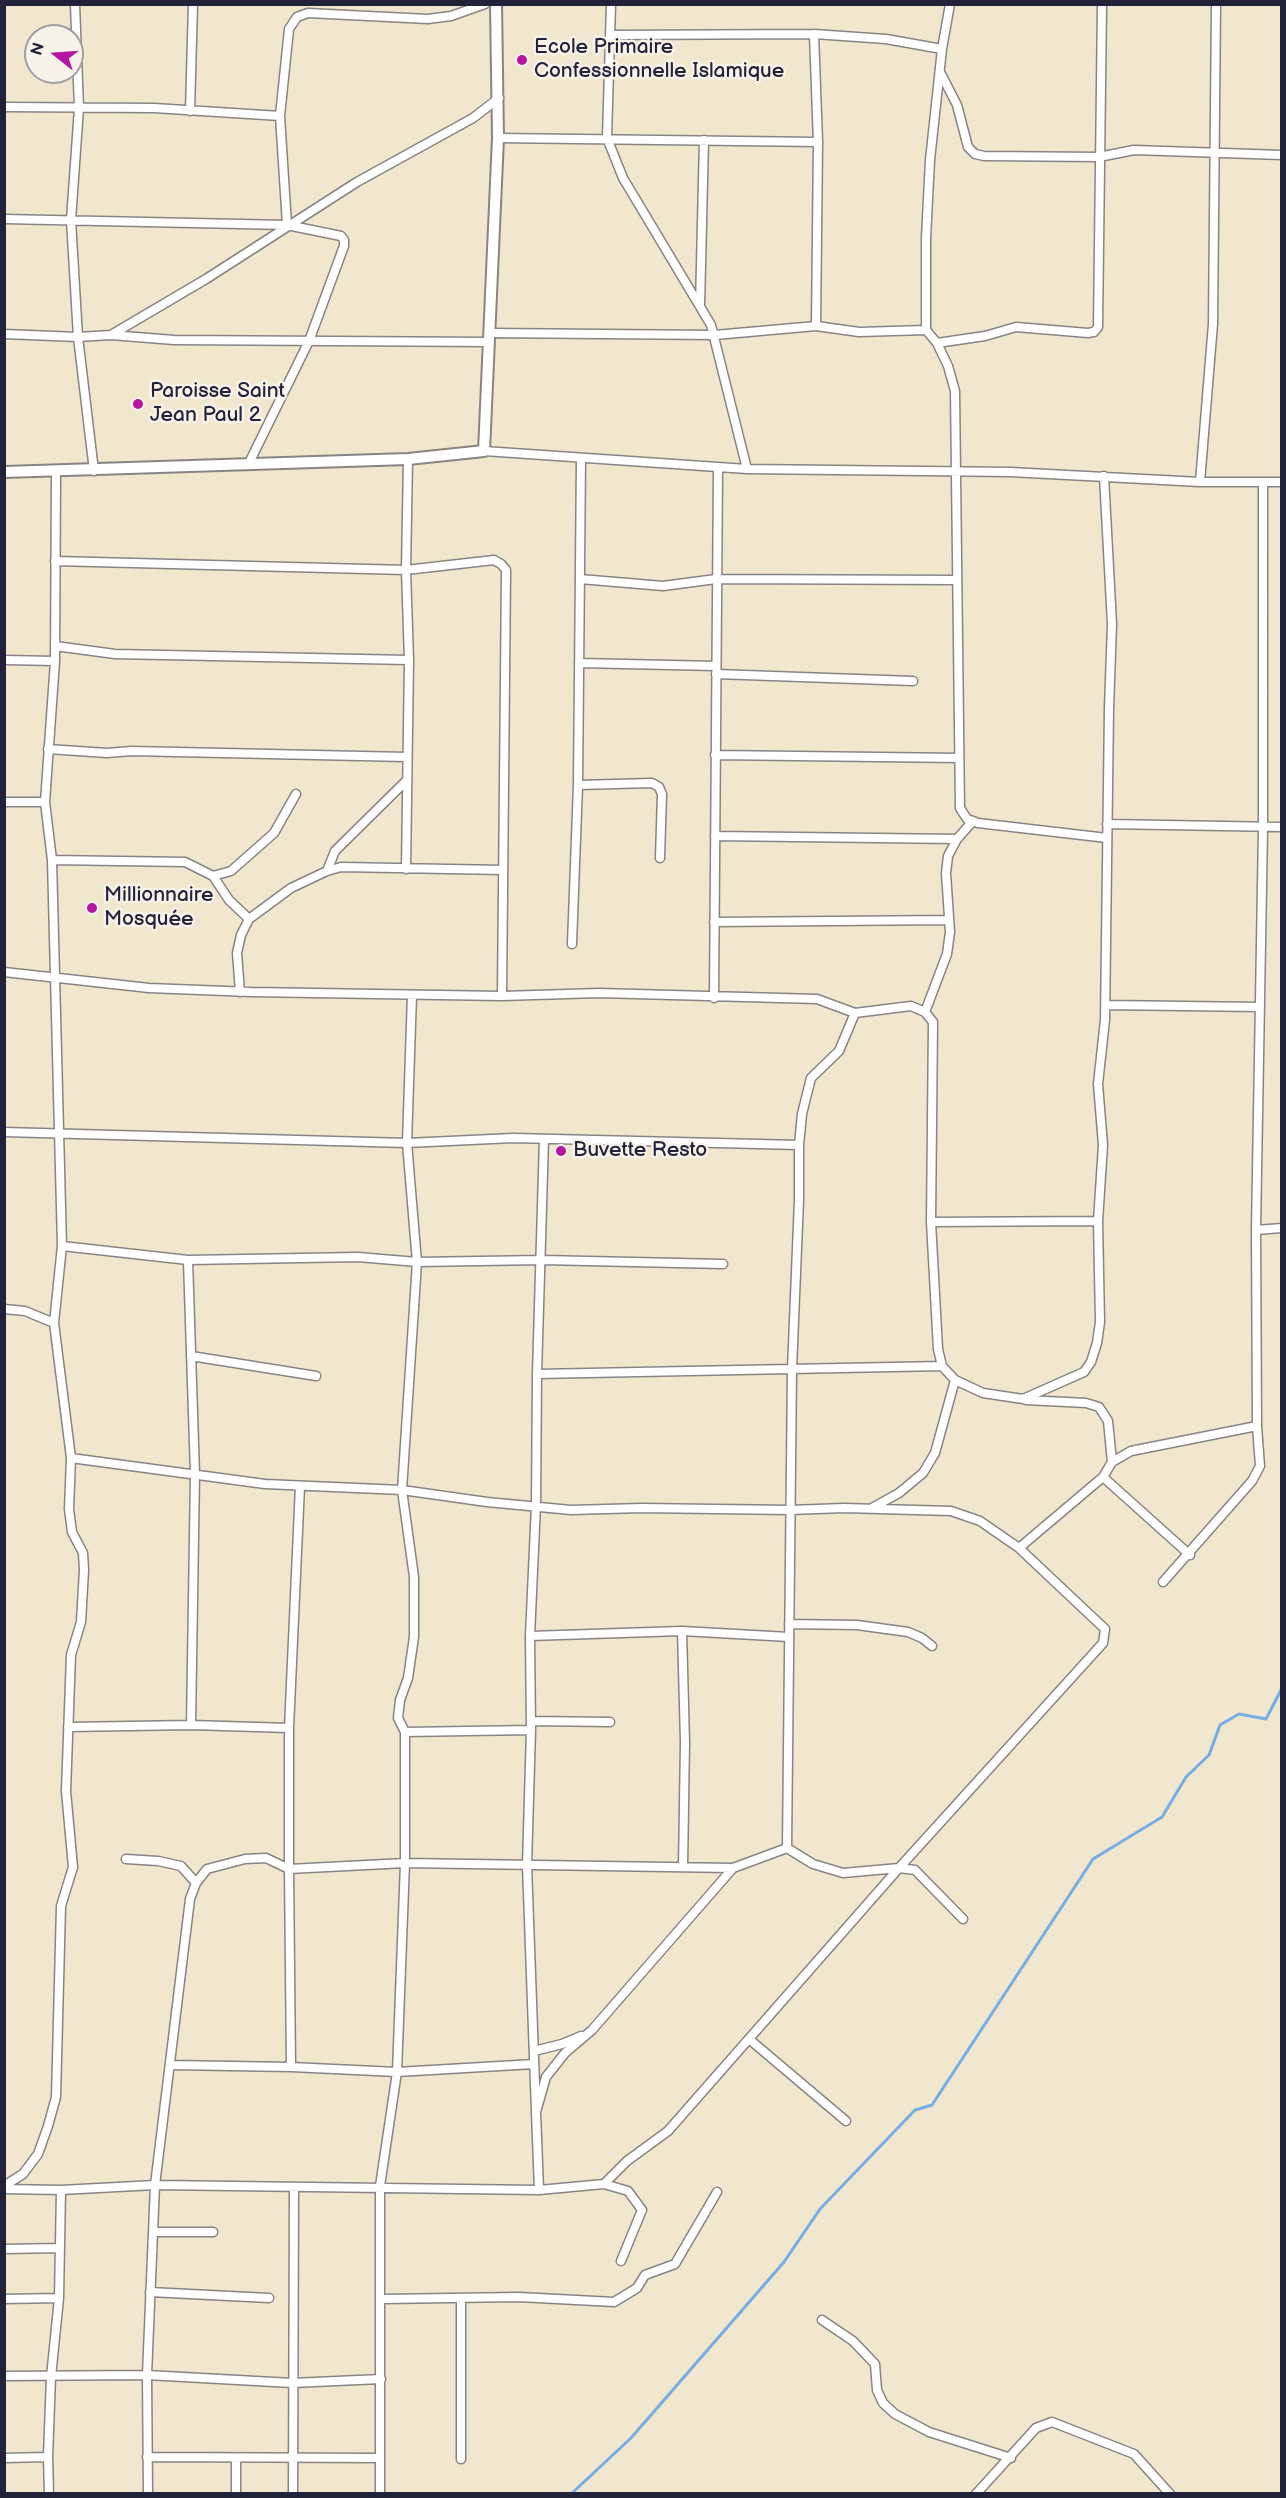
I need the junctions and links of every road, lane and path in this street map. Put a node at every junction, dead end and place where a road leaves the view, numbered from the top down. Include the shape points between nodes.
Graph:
1 (75, 4) edge
2 (194, 4) edge
3 (485, 4) edge
4 (496, 4) edge
5 (611, 4) edge
6 (950, 4) edge
7 (1102, 4) edge
8 (1216, 4) edge
9 (814, 34) junction
10 (611, 35) junction
11 (942, 49) junction
12 (940, 72) junction
13 (499, 98) junction
14 (4, 107) edge
15 (79, 108) junction
16 (190, 111) junction
17 (280, 116) junction
18 (498, 138) junction
19 (607, 138) junction
20 (704, 140) junction
21 (818, 142) junction
22 (1214, 153) junction
23 (1281, 155) edge
24 (1099, 157) junction
25 (4, 219) edge
26 (71, 220) junction
27 (287, 225) junction
28 (700, 307) junction
29 (816, 326) junction
30 (926, 330) junction
31 (4, 334) edge
32 (111, 335) junction
33 (715, 335) junction
34 (78, 337) junction
35 (489, 338) junction
36 (309, 340) junction
37 (937, 343) junction
38 (484, 451) junction
39 (581, 458) junction
40 (408, 459) junction
41 (248, 465) junction
42 (718, 468) junction
43 (747, 469) junction
44 (94, 471) junction
45 (4, 472) edge
46 (56, 472) junction
47 (956, 473) junction
48 (1104, 476) junction
49 (1200, 482) junction
50 (1263, 482) junction
51 (1281, 482) edge
52 (55, 561) junction
53 (406, 570) junction
54 (580, 579) junction
55 (716, 579) junction
56 (957, 580) junction
57 (55, 646) junction
58 (4, 660) edge
59 (409, 660) junction
60 (55, 661) junction
61 (579, 663) junction
62 (716, 670) junction
63 (913, 681) dead end
64 (48, 749) junction
65 (716, 755) junction
66 (407, 757) junction
67 (959, 758) junction
68 (407, 780) junction
69 (578, 785) junction
70 (296, 794) dead end
71 (4, 802) edge
72 (45, 802) junction
73 (973, 821) junction
74 (1107, 824) junction
75 (1281, 827) edge
76 (1263, 828) junction
77 (715, 836) junction
78 (1107, 838) junction
79 (957, 839) junction
80 (660, 858) dead end
81 (52, 860) junction
82 (406, 869) junction
83 (503, 870) junction
84 (327, 871) junction
85 (213, 876) junction
86 (249, 919) junction
87 (949, 920) junction
88 (714, 922) junction
89 (572, 944) dead end
90 (4, 972) edge
91 (54, 977) junction
92 (240, 992) junction
93 (412, 995) junction
94 (502, 996) junction
95 (714, 998) junction
96 (1106, 1005) junction
97 (1260, 1007) junction
98 (925, 1012) junction
99 (855, 1013) junction
100 (4, 1132) edge
101 (58, 1132) junction
102 (544, 1139) junction
103 (407, 1143) junction
104 (799, 1145) junction
105 (1098, 1221) junction
106 (931, 1222) junction
107 (1281, 1228) edge
108 (1257, 1230) junction
109 (62, 1246) junction
110 (188, 1260) junction
111 (542, 1260) junction
112 (417, 1262) junction
113 (723, 1264) dead end
114 (4, 1309) edge
115 (54, 1323) junction
116 (191, 1356) junction
117 (942, 1366) junction
118 (792, 1369) junction
119 (537, 1374) junction
120 (316, 1376) dead end
121 (955, 1380) junction
122 (1023, 1399) junction
123 (1257, 1426) junction
124 (71, 1458) junction
125 (1112, 1462) junction
126 (195, 1474) junction
127 (1103, 1477) junction
128 (300, 1486) junction
129 (402, 1490) junction
130 (536, 1505) junction
131 (871, 1508) junction
132 (790, 1510) junction
133 (1020, 1548) junction
134 (1190, 1555) junction
135 (1163, 1582) dead end
136 (789, 1624) junction
137 (682, 1631) junction
138 (530, 1636) junction
139 (789, 1637) junction
140 (932, 1646) dead end
141 (610, 1722) dead end
142 (191, 1725) junction
143 (531, 1726) junction
144 (68, 1727) junction
145 (289, 1728) junction
146 (405, 1731) junction
147 (787, 1848) junction
148 (126, 1859) dead end
149 (405, 1863) junction
150 (526, 1865) junction
151 (683, 1867) junction
152 (733, 1868) junction
153 (898, 1868) junction
154 (289, 1869) junction
155 (196, 1883) junction
156 (963, 1919) dead end
157 (592, 2030) junction
158 (748, 2039) junction
159 (534, 2050) junction
160 (534, 2064) junction
161 (171, 2065) junction
162 (291, 2067) junction
163 (397, 2072) junction
164 (536, 2112) junction
165 (846, 2121) dead end
166 (604, 2184) junction
167 (155, 2185) junction
168 (380, 2186) junction
169 (4, 2188) edge
170 (294, 2188) junction
171 (61, 2190) junction
172 (539, 2190) junction
173 (717, 2192) dead end
174 (153, 2232) junction
175 (213, 2232) dead end
176 (60, 2248) junction
177 (4, 2249) edge
178 (621, 2261) dead end
179 (150, 2292) junction
180 (59, 2298) junction
181 (269, 2298) dead end
182 (462, 2298) junction
183 (4, 2299) edge
184 (382, 2299) junction
185 (822, 2320) dead end
186 (147, 2375) junction
187 (4, 2376) edge
188 (51, 2377) junction
189 (381, 2379) junction
190 (292, 2383) junction
191 (48, 2457) junction
192 (147, 2457) junction
193 (4, 2458) edge
194 (236, 2458) junction
195 (380, 2458) junction
196 (1011, 2458) junction
197 (293, 2459) junction
198 (461, 2459) dead end
199 (50, 2493) edge
200 (148, 2493) edge
201 (236, 2493) edge
202 (293, 2493) edge
203 (380, 2493) edge
204 (976, 2493) edge
205 (1170, 2493) edge

1 - 15 street
2 - 16 street
3 - 17 street via 428,19 308,13 297,17 289,29
4 - 13 street
5 - 10 street
6 - 11 street
7 - 24 street
8 - 22 street
9 - 10 street
9 - 11 street via 886,39
9 - 21 street
10 - 19 street
11 - 12 street
12 - 24 street via 957,105 968,147 975,154
12 - 30 street via 930,160
13 - 18 street
13 - 27 street via 447,133
14 - 15 street
15 - 16 street
15 - 26 street
16 - 17 street
17 - 27 street
18 - 19 street
18 - 35 street
19 - 20 street
19 - 28 street via 623,178
20 - 21 street
20 - 28 street
21 - 29 street
22 - 23 street
22 - 24 street via 1134,150
22 - 49 street via 1213,335
24 - 37 street via 1099,310 1094,332 1016,327
25 - 26 street
26 - 27 street
26 - 34 street
27 - 32 street
27 - 36 street via 341,236 344,240
28 - 33 street
29 - 30 street via 859,332
29 - 33 street
30 - 37 street
31 - 34 street
32 - 34 street
32 - 36 street
33 - 35 street
33 - 43 street
34 - 44 street
35 - 36 street
35 - 38 street
36 - 41 street
37 - 47 street via 955,391
38 - 39 street
38 - 40 street
39 - 42 street
39 - 54 street
40 - 41 street
40 - 53 street
41 - 44 street
42 - 43 street
42 - 55 street
43 - 47 street
44 - 46 street
45 - 46 street
46 - 52 street
47 - 48 street
47 - 56 street
48 - 49 street
48 - 74 street via 1112,624
49 - 50 street
50 - 51 street
50 - 76 street
52 - 53 street
52 - 57 street
53 - 59 street
53 - 83 street via 494,560 506,570
54 - 55 street via 663,586
54 - 61 street
55 - 56 street
55 - 62 street
56 - 67 street
57 - 59 street via 115,654
57 - 60 street
58 - 60 street
59 - 66 street
60 - 64 street
61 - 62 street
61 - 69 street
62 - 63 street
62 - 65 street
64 - 66 street
64 - 72 street
65 - 67 street
65 - 77 street
66 - 68 street
67 - 73 street via 960,808
68 - 82 street
68 - 84 street via 335,851
69 - 80 street via 652,783 659,787
69 - 89 street
70 - 85 street via 274,833 231,871
71 - 72 street
72 - 81 street
73 - 78 street
73 - 79 street
74 - 76 street
74 - 78 street
75 - 76 street
76 - 97 street
77 - 79 street
77 - 88 street
78 - 96 street
79 - 87 street via 948,856 946,873
81 - 85 street via 176,861 195,865
81 - 91 street
82 - 83 street
82 - 84 street via 341,867
83 - 94 street
84 - 86 street via 291,888
85 - 86 street
86 - 92 street via 237,953
87 - 88 street
87 - 98 street via 947,954
88 - 95 street
90 - 91 street
91 - 92 street via 149,988
91 - 101 street
92 - 93 street
93 - 94 street
93 - 103 street
94 - 95 street via 599,993
95 - 99 street via 817,999
96 - 97 street
96 - 105 street via 1098,1084 1103,1145
97 - 108 street
98 - 99 street via 911,1006
98 - 106 street via 933,1023
99 - 104 street via 839,1051 811,1078
100 - 101 street
101 - 103 street
101 - 109 street
102 - 103 street
102 - 104 street
102 - 111 street
103 - 112 street
104 - 118 street
105 - 106 street
105 - 122 street via 1100,1322 1091,1362 1084,1372
106 - 117 street
107 - 108 street
108 - 123 street
109 - 110 street
109 - 115 street
110 - 112 street via 358,1257
110 - 116 street
111 - 112 street
111 - 113 street
111 - 119 street
112 - 129 street
114 - 115 street via 25,1311
115 - 124 street
116 - 120 street
116 - 126 street
117 - 118 street
117 - 121 street
118 - 119 street
118 - 132 street
119 - 130 street
121 - 122 street via 983,1393
121 - 131 street via 935,1453 923,1473 899,1493
122 - 125 street via 1099,1407 1108,1421
123 - 125 street via 1131,1451
123 - 134 street via 1260,1466
124 - 126 street
124 - 144 street via 69,1509 84,1570 81,1622 71,1655
125 - 127 street
126 - 128 street
126 - 142 street
127 - 133 street
127 - 134 street
128 - 129 street
128 - 145 street
129 - 130 street
129 - 146 street via 414,1577 414,1637 398,1718
130 - 132 street via 571,1510
130 - 138 street
131 - 132 street
131 - 133 street via 951,1511 980,1521
132 - 136 street
133 - 153 street via 1105,1629 1106,1636
134 - 135 street
136 - 139 street
136 - 140 street via 857,1625 908,1632
137 - 138 street
137 - 139 street
137 - 151 street
138 - 143 street
139 - 147 street
141 - 143 street
142 - 144 street
142 - 145 street
143 - 146 street
143 - 150 street
144 - 169 street via 66,1791 74,1855 61,1906 56,2097 38,2154 23,2174
145 - 154 street
146 - 149 street
147 - 152 street
147 - 153 street via 813,1864 843,1873
148 - 155 street via 181,1866
149 - 150 street
149 - 154 street
149 - 163 street
150 - 151 street
150 - 159 street
151 - 152 street
152 - 157 street
153 - 156 street via 915,1870
153 - 158 street
154 - 155 street via 266,1858 244,1859 207,1869
154 - 162 street
155 - 161 street via 190,1899
157 - 159 street via 562,2044
157 - 164 street via 565,2053 546,2077
158 - 165 street
158 - 166 street via 668,2131 627,2161
159 - 160 street
160 - 163 street
160 - 164 street
161 - 162 street
161 - 167 street
162 - 163 street
163 - 168 street
164 - 172 street
166 - 172 street
166 - 178 street via 628,2191 642,2210
167 - 170 street
167 - 171 street
167 - 174 street
168 - 170 street
168 - 172 street
168 - 184 street
169 - 171 street
170 - 190 street
171 - 176 street
173 - 182 street via 675,2265 645,2275 637,2288 614,2302
174 - 175 street
174 - 179 street
176 - 177 street
176 - 180 street
179 - 181 street
179 - 186 street
180 - 183 street
180 - 188 street
182 - 184 street
182 - 198 street
184 - 189 street
185 - 196 street via 853,2341 875,2364 882,2403 895,2414 929,2432
186 - 188 street
186 - 190 street
186 - 192 street
187 - 188 street
188 - 191 street
189 - 190 street
189 - 195 street
190 - 197 street
191 - 193 street
191 - 199 street
192 - 194 street
192 - 200 street
194 - 197 street
194 - 201 street
195 - 197 street
195 - 203 street
196 - 204 street
196 - 205 street via 1036,2428 1052,2422 1134,2454
197 - 202 street

